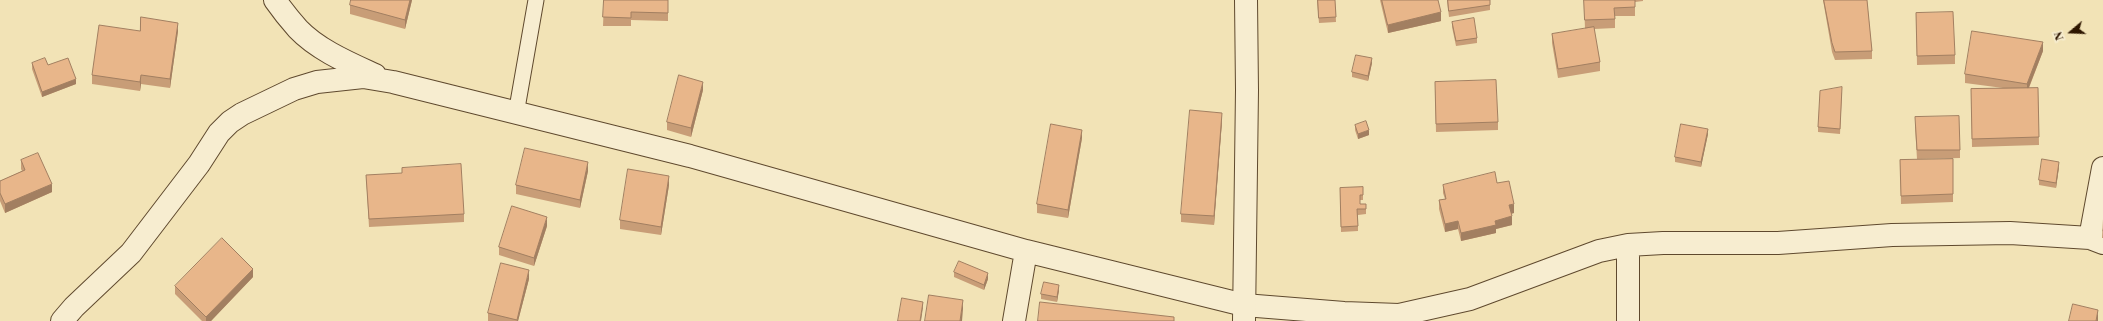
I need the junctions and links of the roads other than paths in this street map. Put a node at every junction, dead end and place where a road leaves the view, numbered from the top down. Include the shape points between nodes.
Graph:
1 (275, 0) edge
2 (536, 0) edge
3 (1246, 0) edge
4 (393, 82) junction
5 (516, 114) junction
6 (2103, 168) edge
7 (2097, 240) edge
8 (1628, 245) junction
9 (1026, 251) junction
10 (1244, 313) edge
11 (62, 321) edge
12 (1014, 321) edge
13 (1628, 321) edge

1 - 4 street via 299,30 314,41 348,63
2 - 5 lane
3 - 10 street
4 - 5 street
4 - 11 street via 363,77 317,82 294,89 230,122 131,253
5 - 9 street via 690,156
6 - 7 street
7 - 8 street via 1994,233 1892,235 1778,243
8 - 10 street via 1599,251 1470,299 1399,315
8 - 13 street
9 - 10 street
9 - 12 street

